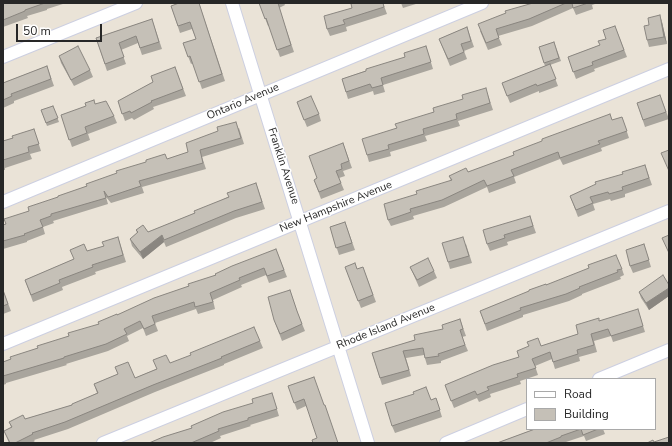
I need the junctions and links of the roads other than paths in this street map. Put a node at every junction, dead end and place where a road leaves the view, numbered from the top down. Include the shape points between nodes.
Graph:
1 (136, 3) edge
2 (232, 3) edge
3 (482, 3) edge
4 (3, 57) edge
5 (669, 69) edge
6 (260, 95) junction
7 (3, 202) edge
8 (669, 211) edge
9 (300, 221) junction
10 (3, 344) edge
11 (339, 346) junction
12 (669, 350) edge
13 (601, 378) edge
14 (526, 409) edge
15 (103, 443) edge
16 (368, 443) edge
17 (446, 443) edge

1 - 4 street
2 - 6 street, Franklin Avenue
3 - 6 street, Ontario Avenue
5 - 9 street, New Hampshire Avenue
6 - 7 street, Ontario Avenue
6 - 9 street, Franklin Avenue
8 - 11 street, Rhode Island Avenue
9 - 10 street, New Hampshire Avenue
9 - 11 street, Franklin Avenue
11 - 15 street, Rhode Island Avenue
11 - 16 street, Franklin Avenue
12 - 13 street
14 - 17 street

